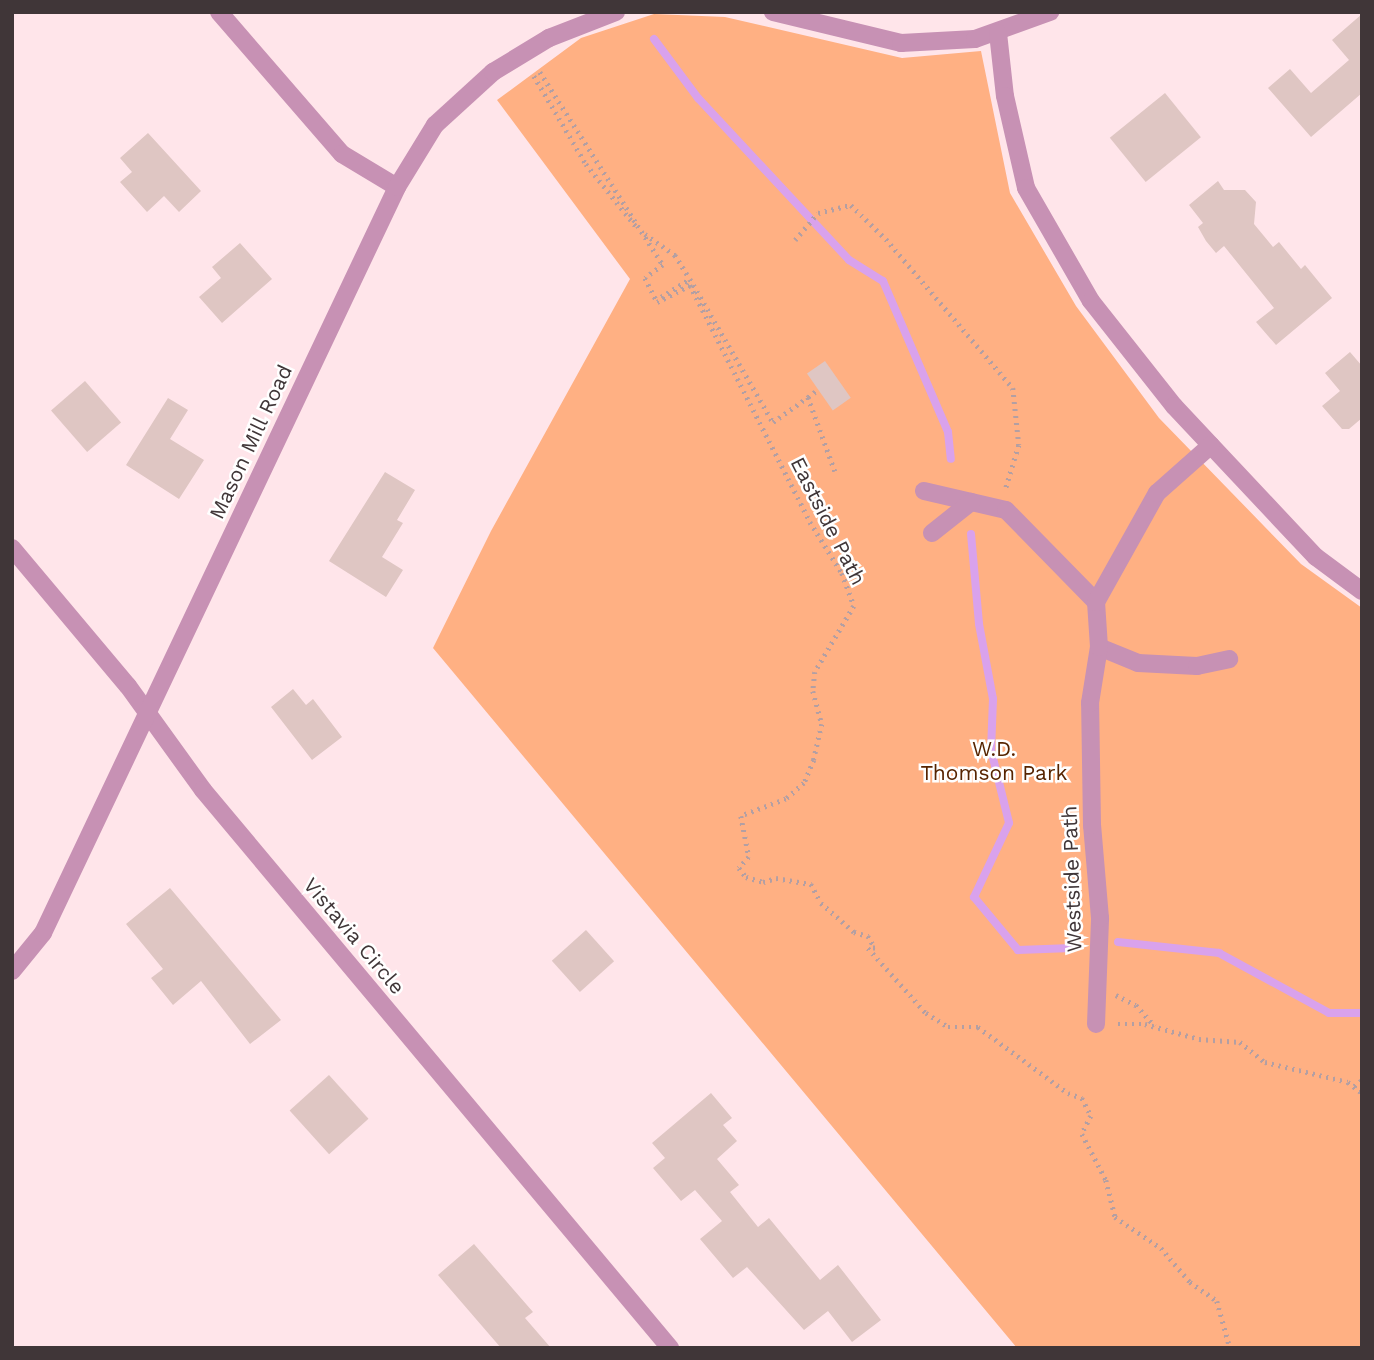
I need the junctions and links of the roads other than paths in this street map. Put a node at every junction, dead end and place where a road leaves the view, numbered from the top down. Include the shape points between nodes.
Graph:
1 (219, 12) edge
2 (616, 12) edge
3 (773, 12) edge
4 (1050, 12) edge
5 (998, 33) junction
6 (397, 187) junction
7 (1211, 445) junction
8 (925, 491) dead end
9 (971, 502) junction
10 (932, 533) dead end
11 (12, 548) edge
12 (1362, 591) edge
13 (1096, 601) junction
14 (1098, 647) junction
15 (1229, 659) dead end
16 (148, 715) junction
17 (12, 971) edge
18 (1096, 1024) road end
19 (670, 1348) edge

1 - 6 street via 342,154
2 - 6 street, Mason Mill Road via 549,38 493,72 435,125
3 - 5 street via 901,43 948,43
4 - 5 street
5 - 7 street via 1005,96 1026,188 1091,301
6 - 16 street, Mason Mill Road
7 - 12 street via 1316,557
7 - 13 street via 1157,493
8 - 9 street
9 - 10 street
9 - 13 street via 1006,510
11 - 16 street, Vistavia Circle
13 - 14 street, Westside Path
14 - 15 street via 1138,663 1197,666
14 - 18 street, Westside Path via 1090,703 1092,825 1100,918
16 - 17 street, Mason Mill Road via 43,933
16 - 19 street, Vistavia Circle via 203,790

